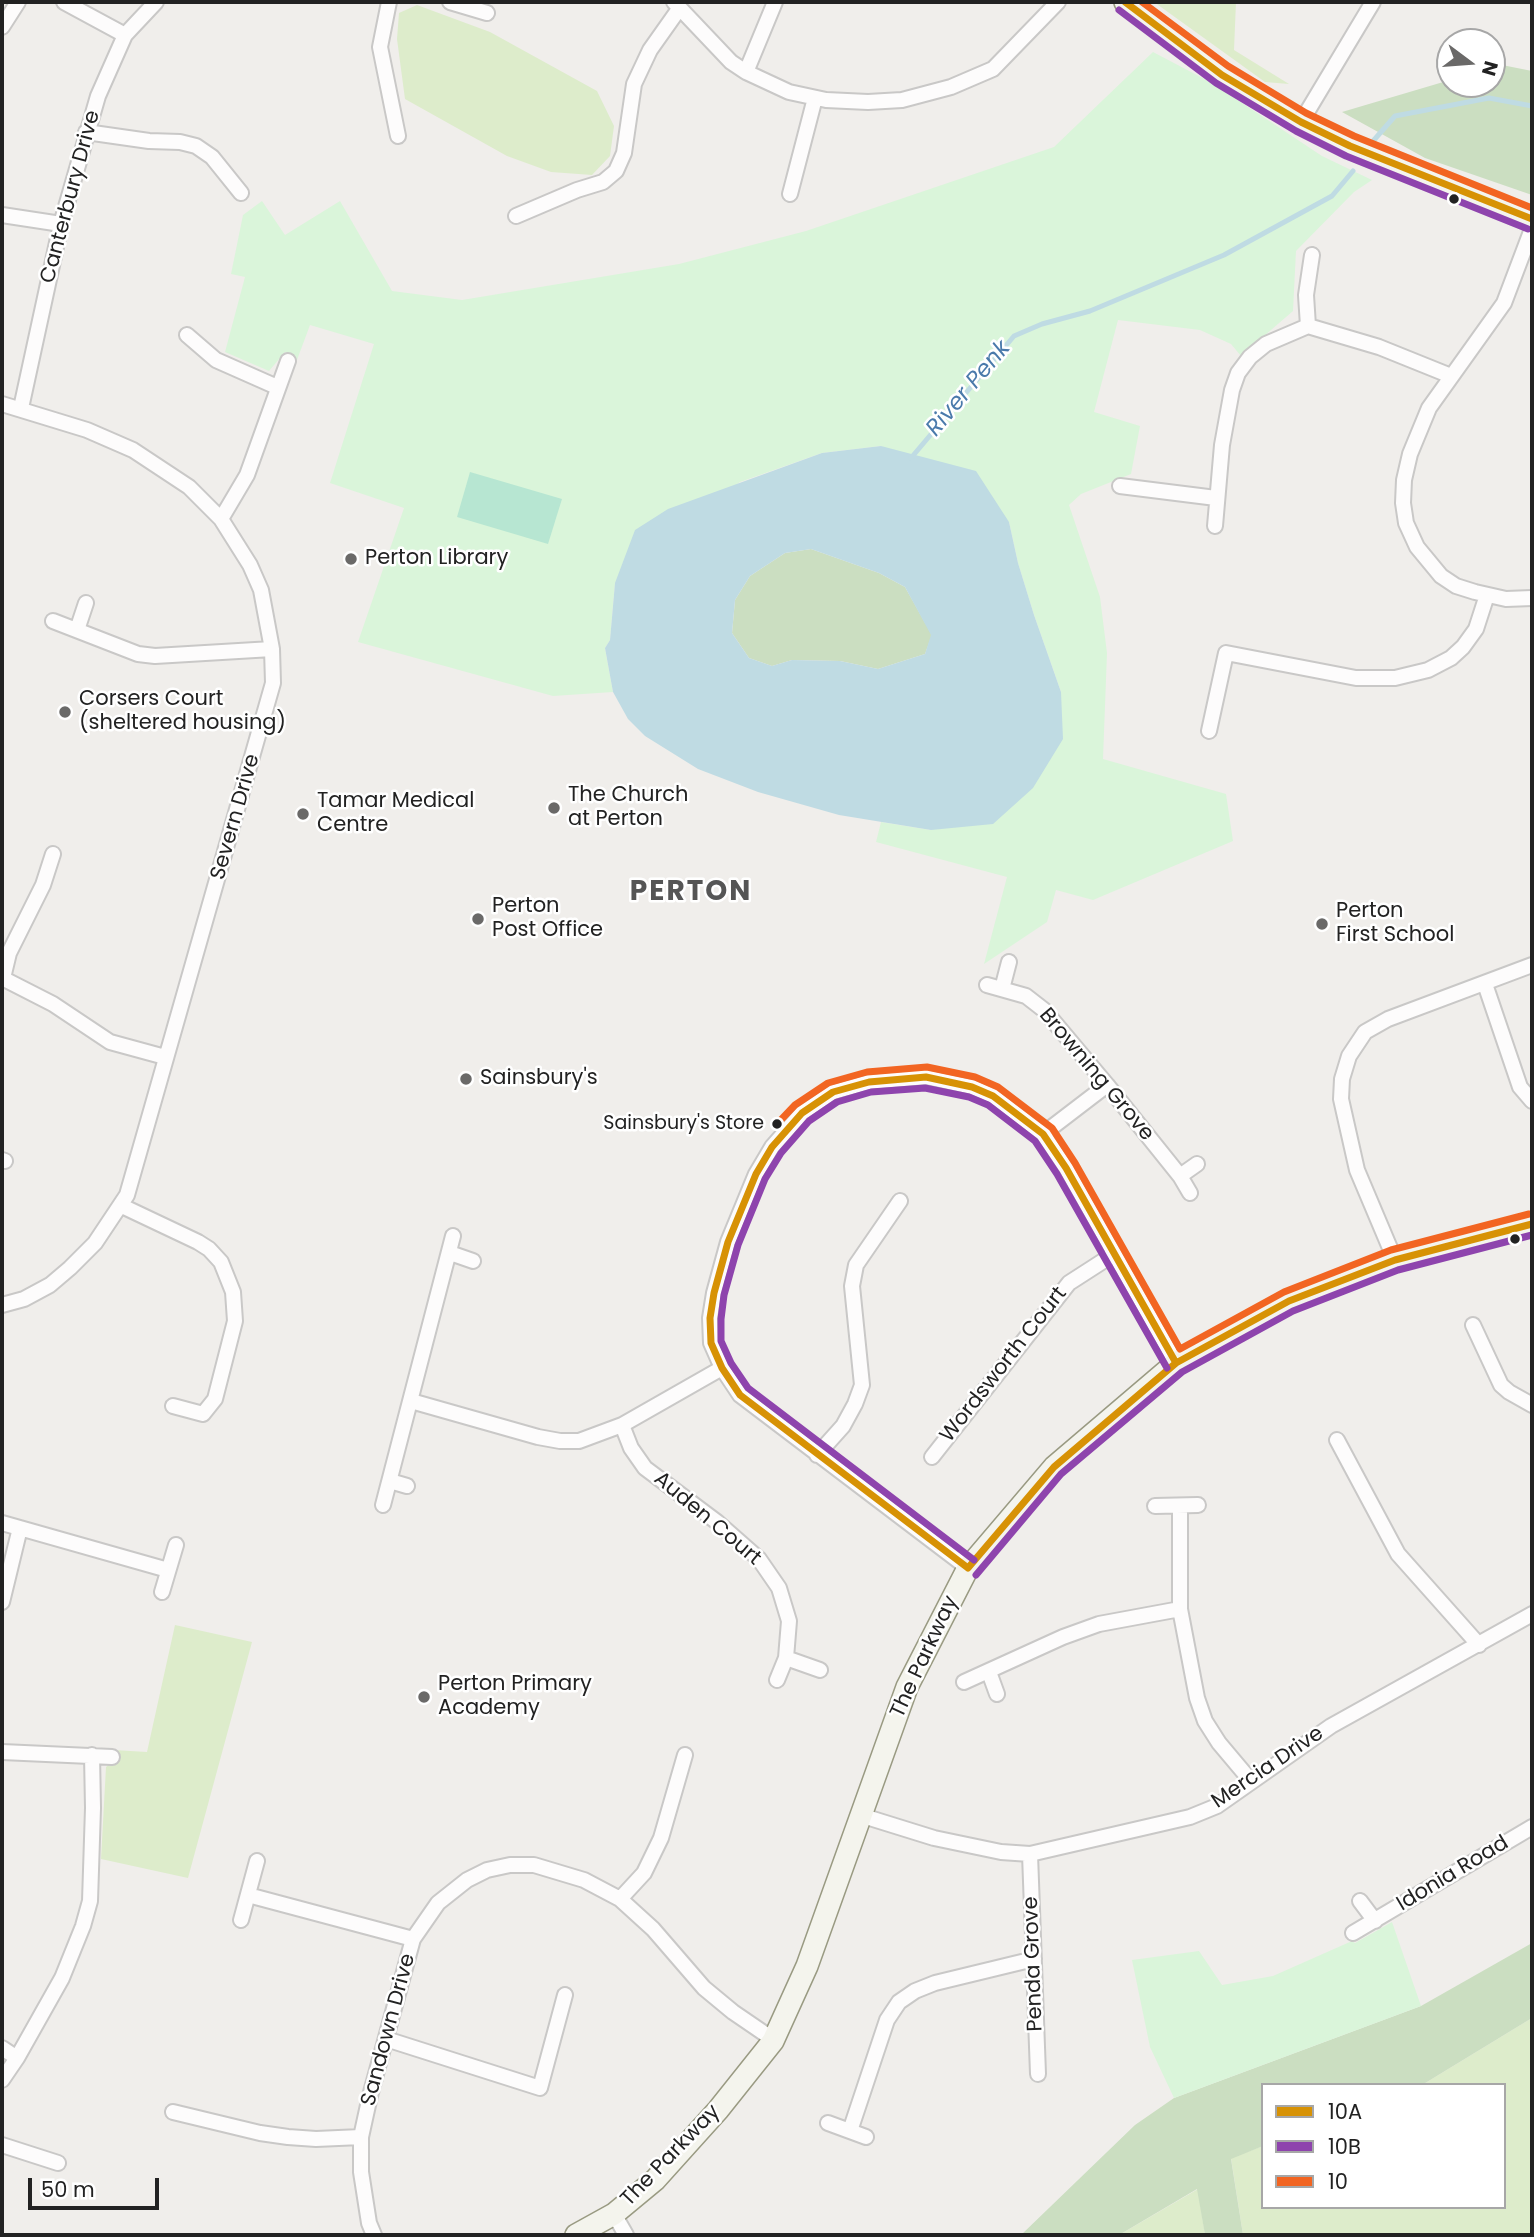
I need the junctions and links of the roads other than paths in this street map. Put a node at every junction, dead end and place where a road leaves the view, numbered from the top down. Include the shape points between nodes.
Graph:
1 (18, 2) edge
2 (64, 2) edge
3 (156, 2) edge
4 (389, 2) edge
5 (450, 2) edge
6 (775, 2) edge
7 (1058, 2) edge
8 (1125, 2) edge
9 (1373, 2) edge
10 (677, 5) edge
11 (487, 12) dead end
12 (2, 27) edge
13 (125, 35) junction
14 (746, 72) junction
15 (815, 98) junction
16 (1301, 121) junction
17 (86, 132) junction
18 (398, 136) dead end
19 (242, 193) dead end
20 (790, 194) dead end
21 (2, 215) edge
22 (516, 216) dead end
23 (1532, 219) edge
24 (61, 224) junction
25 (1532, 229) edge
26 (1312, 255) dead end
27 (1308, 326) junction
28 (187, 335) dead end
29 (288, 361) dead end
30 (1451, 376) junction
31 (277, 387) junction
32 (2, 404) edge
33 (21, 408) junction
34 (1120, 486) dead end
35 (1216, 498) junction
36 (221, 519) junction
37 (1215, 526) dead end
38 (1487, 595) junction
39 (1532, 598) edge
40 (86, 603) dead end
41 (53, 621) dead end
42 (77, 630) junction
43 (272, 649) junction
44 (1209, 731) dead end
45 (53, 855) dead end
46 (1009, 962) dead end
47 (1532, 965) edge
48 (2, 978) edge
49 (1485, 984) junction
50 (987, 985) dead end
51 (1002, 989) junction
52 (165, 1057) junction
53 (1107, 1085) junction
54 (1532, 1101) edge
55 (1043, 1134) junction
56 (1197, 1164) dead end
57 (1180, 1176) junction
58 (1190, 1193) dead end
59 (900, 1201) dead end
60 (121, 1206) junction
61 (1532, 1224) edge
62 (453, 1237) dead end
63 (450, 1253) junction
64 (1114, 1254) junction
65 (1395, 1260) junction
66 (473, 1261) dead end
67 (2, 1305) edge
68 (1473, 1325) dead end
69 (1176, 1363) junction
70 (722, 1368) junction
71 (411, 1401) junction
72 (1532, 1405) edge
73 (173, 1406) dead end
74 (622, 1425) junction
75 (1337, 1440) dead end
76 (817, 1455) junction
77 (932, 1457) dead end
78 (390, 1481) junction
79 (407, 1486) dead end
80 (383, 1505) dead end
81 (1198, 1505) dead end
82 (1155, 1506) dead end
83 (1180, 1507) junction
84 (2, 1523) edge
85 (20, 1528) junction
86 (176, 1545) dead end
87 (968, 1568) junction
88 (168, 1570) junction
89 (162, 1592) dead end
90 (2, 1602) edge
91 (1180, 1609) junction
92 (1532, 1614) edge
93 (1479, 1645) junction
94 (786, 1658) junction
95 (820, 1670) dead end
96 (989, 1672) junction
97 (777, 1680) dead end
98 (964, 1682) dead end
99 (997, 1694) dead end
100 (2, 1752) edge
101 (92, 1755) junction
102 (685, 1755) dead end
103 (112, 1757) dead end
104 (1251, 1781) junction
105 (860, 1815) junction
106 (1532, 1827) edge
107 (1030, 1854) junction
108 (257, 1861) dead end
109 (248, 1895) junction
110 (620, 1899) junction
111 (1360, 1900) dead end
112 (242, 1920) dead end
113 (1375, 1921) junction
114 (1353, 1933) dead end
115 (413, 1940) junction
116 (1034, 1959) junction
117 (565, 1995) dead end
118 (386, 2039) junction
119 (774, 2040) junction
120 (2, 2048) edge
121 (18, 2057) junction
122 (1038, 2074) dead end
123 (2, 2080) edge
124 (173, 2112) dead end
125 (828, 2123) dead end
126 (850, 2131) junction
127 (361, 2137) junction
128 (866, 2137) dead end
129 (2, 2145) edge
130 (58, 2163) dead end
131 (614, 2214) junction
132 (374, 2235) edge
133 (576, 2235) edge
134 (625, 2235) edge

1 - 12 street
2 - 13 street
3 - 13 street, Canterbury Drive
4 - 18 street via 380,47
5 - 11 street
6 - 14 street
7 - 15 street via 993,69 951,88 902,100
8 - 16 street via 1222,75
9 - 16 street
10 - 14 street
10 - 22 street via 634,84 624,153 616,171 603,182
13 - 17 street, Canterbury Drive
14 - 15 street via 789,92
15 - 20 street
16 - 23 street via 1350,146
17 - 19 street via 196,146 212,157
17 - 24 street, Canterbury Drive
21 - 24 street
24 - 33 street, Canterbury Drive
25 - 30 street via 1504,303
26 - 27 street via 1306,295
27 - 30 street via 1380,346
27 - 35 street via 1266,344 1238,373
28 - 31 street via 216,360
29 - 31 street
30 - 38 street via 1429,408 1410,454 1404,480 1406,523 1417,547 1441,576 1456,586
31 - 36 street via 247,475
32 - 33 street, Severn Drive
33 - 36 street, Severn Drive via 133,450 189,487
34 - 35 street
35 - 37 street
36 - 43 street, Severn Drive via 261,590
38 - 39 street
38 - 44 street via 1476,629 1451,658 1428,670 1395,678 1356,678 1226,653
40 - 42 street
41 - 42 street
42 - 43 street via 155,656
43 - 52 street, Severn Drive via 273,683
45 - 48 street
46 - 51 street
47 - 49 street
48 - 52 street via 53,1004 110,1042
49 - 54 street via 1520,1087
49 - 65 street via 1388,1019 1365,1032 1349,1056 1341,1099 1357,1170
50 - 51 street, Browning Grove
51 - 53 street, Browning Grove via 1026,996 1044,1010
52 - 60 street, Severn Drive
53 - 55 street
53 - 57 street, Browning Grove
55 - 64 street
55 - 70 street via 993,1096 926,1077 869,1082 833,1092 802,1113 756,1174 728,1242 710,1318 711,1343
56 - 57 street
57 - 58 street, Browning Grove
59 - 76 street via 856,1265 852,1286 862,1385 843,1426
60 - 67 street, Severn Drive via 95,1243 50,1285
60 - 73 street via 209,1249 221,1262 233,1292 235,1321 215,1399 203,1414
61 - 65 street, The Parkway
62 - 63 street
63 - 66 street
63 - 71 street
64 - 69 street
64 - 77 street, Wordsworth Court via 1069,1283
65 - 69 street, The Parkway via 1289,1301
68 - 72 street via 1502,1385
69 - 87 street, The Parkway via 1054,1467
70 - 74 street
70 - 76 street via 740,1395
71 - 74 street via 560,1441 579,1441
71 - 78 street
74 - 94 street, Auden Court via 645,1468 760,1559 779,1588 789,1621
75 - 93 street via 1398,1554
76 - 87 street
78 - 79 street
78 - 80 street
81 - 83 street
82 - 83 street
83 - 91 street
84 - 85 street
85 - 88 street
85 - 90 street
86 - 88 street
87 - 105 street, The Parkway via 907,1687
88 - 89 street
91 - 96 street via 1098,1625
91 - 104 street via 1205,1721
92 - 93 street, Mercia Drive
93 - 104 street, Mercia Drive via 1331,1726
94 - 95 street
94 - 97 street, Auden Court
96 - 98 street
96 - 99 street
100 - 101 street
101 - 103 street
101 - 121 street via 90,1900 62,1978
102 - 110 street via 661,1838 644,1873
104 - 107 street, Mercia Drive via 1217,1806 1190,1817
105 - 107 street, Mercia Drive via 934,1838
105 - 119 street, The Parkway via 807,1966
106 - 113 street, Idonia Road
107 - 116 street, Penda Grove
108 - 109 street
109 - 112 street
109 - 115 street
110 - 115 street, Sandown Drive via 564,1872 510,1865 467,1880 438,1903
110 - 119 street, Sandown Drive via 704,1988
111 - 113 street, Idonia Road
113 - 114 street, Idonia Road
115 - 118 street, Sandown Drive
116 - 122 street, Penda Grove
116 - 126 street via 935,1983 899,2002 887,2020
117 - 118 street via 540,2088
118 - 127 street, Sandown Drive
119 - 131 street, The Parkway via 718,2110 654,2179
120 - 121 street
121 - 123 street
124 - 127 street via 288,2137
125 - 126 street
126 - 128 street
127 - 132 street, Sandown Drive via 361,2172
129 - 130 street
131 - 133 street, The Parkway
131 - 134 street

